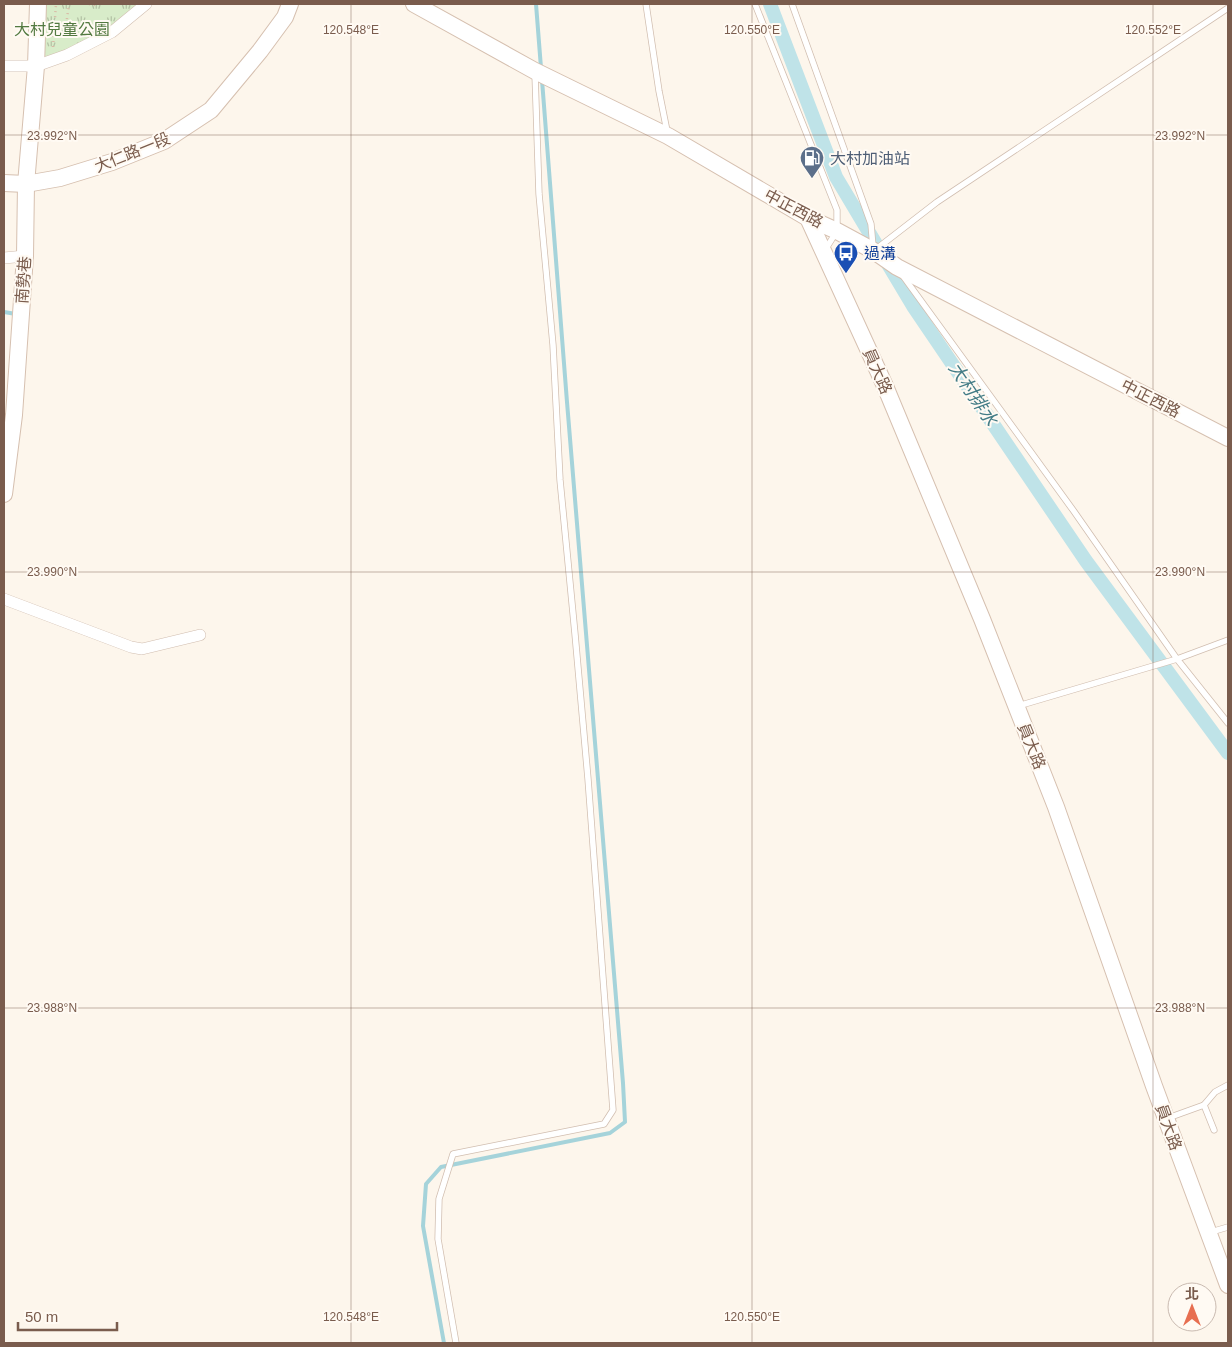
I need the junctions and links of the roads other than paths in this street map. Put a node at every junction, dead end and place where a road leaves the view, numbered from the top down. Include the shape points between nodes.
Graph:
1 (38, 4) edge
2 (146, 4) edge
3 (290, 4) edge
4 (414, 4) edge
5 (646, 4) edge
6 (755, 4) edge
7 (792, 4) edge
8 (1228, 8) edge
9 (4, 66) edge
10 (36, 66) junction
11 (534, 71) junction
12 (668, 136) junction
13 (4, 183) edge
14 (26, 184) junction
15 (808, 218) junction
16 (837, 230) junction
17 (874, 252) junction
18 (824, 253) junction
19 (25, 256) junction
20 (4, 258) edge
21 (896, 267) junction
22 (1228, 438) edge
23 (4, 494) edge
24 (4, 599) edge
25 (200, 635) dead end
26 (1228, 640) edge
27 (1177, 659) junction
28 (1016, 706) junction
29 (1228, 723) edge
30 (1228, 1085) edge
31 (1204, 1105) junction
32 (1166, 1119) junction
33 (1214, 1130) dead end
34 (1228, 1227) edge
35 (1209, 1233) junction
36 (1228, 1285) edge
37 (456, 1343) edge

1 - 10 street, 南勢巷
2 - 10 street via 112,32 67,56
3 - 14 street, 大仁路一段 via 260,51 211,110 164,141 112,162 60,178
4 - 11 street, 中正西路
5 - 12 lane
6 - 16 lane via 837,210
7 - 17 lane via 870,224
8 - 17 lane via 937,202
9 - 10 street
10 - 14 street, 南勢巷
11 - 12 street, 中正西路
11 - 37 lane via 539,194 553,345 560,480 588,778 613,1110 604,1124 453,1154 439,1199 438,1239
12 - 15 street, 中正西路
13 - 14 street, 大仁路一段
14 - 19 street, 南勢巷
15 - 16 street, 中正西路
15 - 18 street, 員大路
16 - 17 street, 中正西路
16 - 18 lane
17 - 21 street, 中正西路
18 - 28 street, 員大路 via 885,386
19 - 20 street
19 - 23 street, 南勢巷 via 14,415
21 - 22 street, 中正西路
21 - 27 lane via 1074,510
24 - 25 street via 131,647 142,649
26 - 27 lane
27 - 28 lane
27 - 29 lane
28 - 32 street, 員大路 via 1056,807
30 - 31 lane via 1215,1092
31 - 32 lane
31 - 33 lane
32 - 35 street, 員大路
34 - 35 lane
35 - 36 street, 員大路

